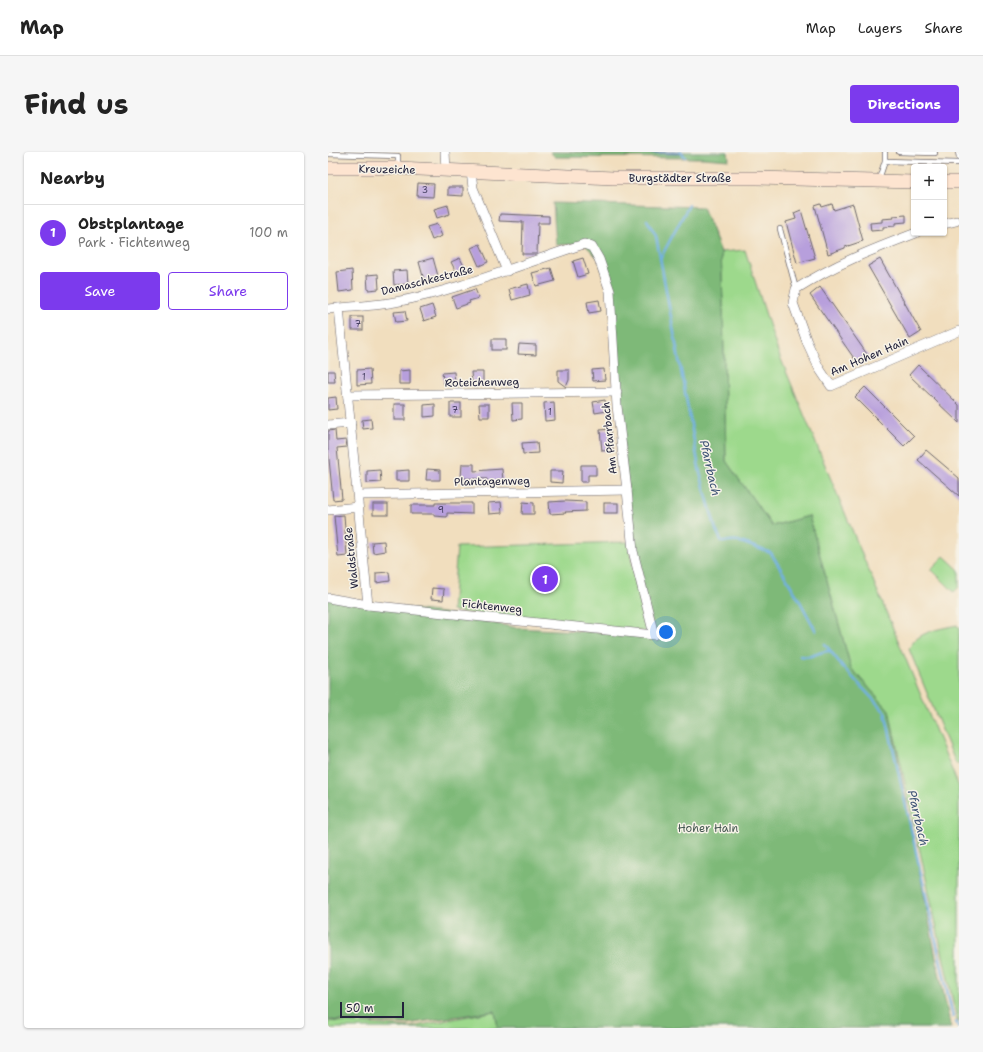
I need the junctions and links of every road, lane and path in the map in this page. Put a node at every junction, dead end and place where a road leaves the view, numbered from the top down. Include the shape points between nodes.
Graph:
1 (445, 152) edge
2 (885, 152) edge
3 (899, 152) edge
4 (958, 152) edge
5 (935, 153) edge
6 (328, 154) edge
7 (959, 157) edge
8 (885, 161) junction
9 (935, 162) junction
10 (959, 163) edge
11 (328, 168) edge
12 (398, 168) junction
13 (446, 170) junction
14 (471, 171) junction
15 (878, 182) junction
16 (911, 182) edge
17 (947, 182) edge
18 (959, 182) edge
19 (956, 221) dead end
20 (947, 223) edge
21 (780, 229) dead end
22 (911, 235) edge
23 (584, 244) joint
24 (507, 271) junction
25 (796, 289) junction
26 (339, 308) junction
27 (328, 309) edge
28 (959, 331) edge
29 (616, 392) junction
30 (349, 395) junction
31 (352, 423) junction
32 (328, 425) edge
33 (627, 490) junction
34 (358, 495) junction
35 (358, 507) junction
36 (328, 510) edge
37 (328, 598) edge
38 (368, 605) junction
39 (654, 635) joint

1 - 13 street
2 - 8 lane
3 - 5 lane
4 - 7 lane
5 - 9 lane
6 - 12 lane via 398,156
8 - 9 lane
8 - 15 lane
9 - 10 lane
11 - 12 main road, Kreuzeiche
12 - 13 main road, Kreuzeiche
13 - 14 main road, Burgstädter Straße
14 - 15 main road, Burgstädter Straße via 613,178 757,178
14 - 24 street via 473,188
15 - 16 main road, Burgstädter Straße
17 - 18 main road
19 - 20 street
21 - 25 lane
22 - 25 street via 856,256 819,274
23 - 24 street, Damaschkestraße
23 - 29 street, Am Pfarrbach via 592,247 599,259 610,291
24 - 26 street, Damaschkestraße via 394,303
25 - 28 street, Am Hohen Hain via 793,303 807,342 831,386
26 - 27 street, Damaschkestraße
26 - 30 street, Waldstraße
29 - 30 street, Roteichenweg
29 - 33 street, Am Pfarrbach
30 - 31 street, Waldstraße
31 - 32 street
31 - 34 street, Waldstraße
33 - 34 street, Plantagenweg
33 - 39 street, Am Pfarrbach via 633,551
34 - 35 street, Waldstraße
35 - 36 street
35 - 38 street, Waldstraße
37 - 38 street, Fichtenweg
38 - 39 street, Fichtenweg

